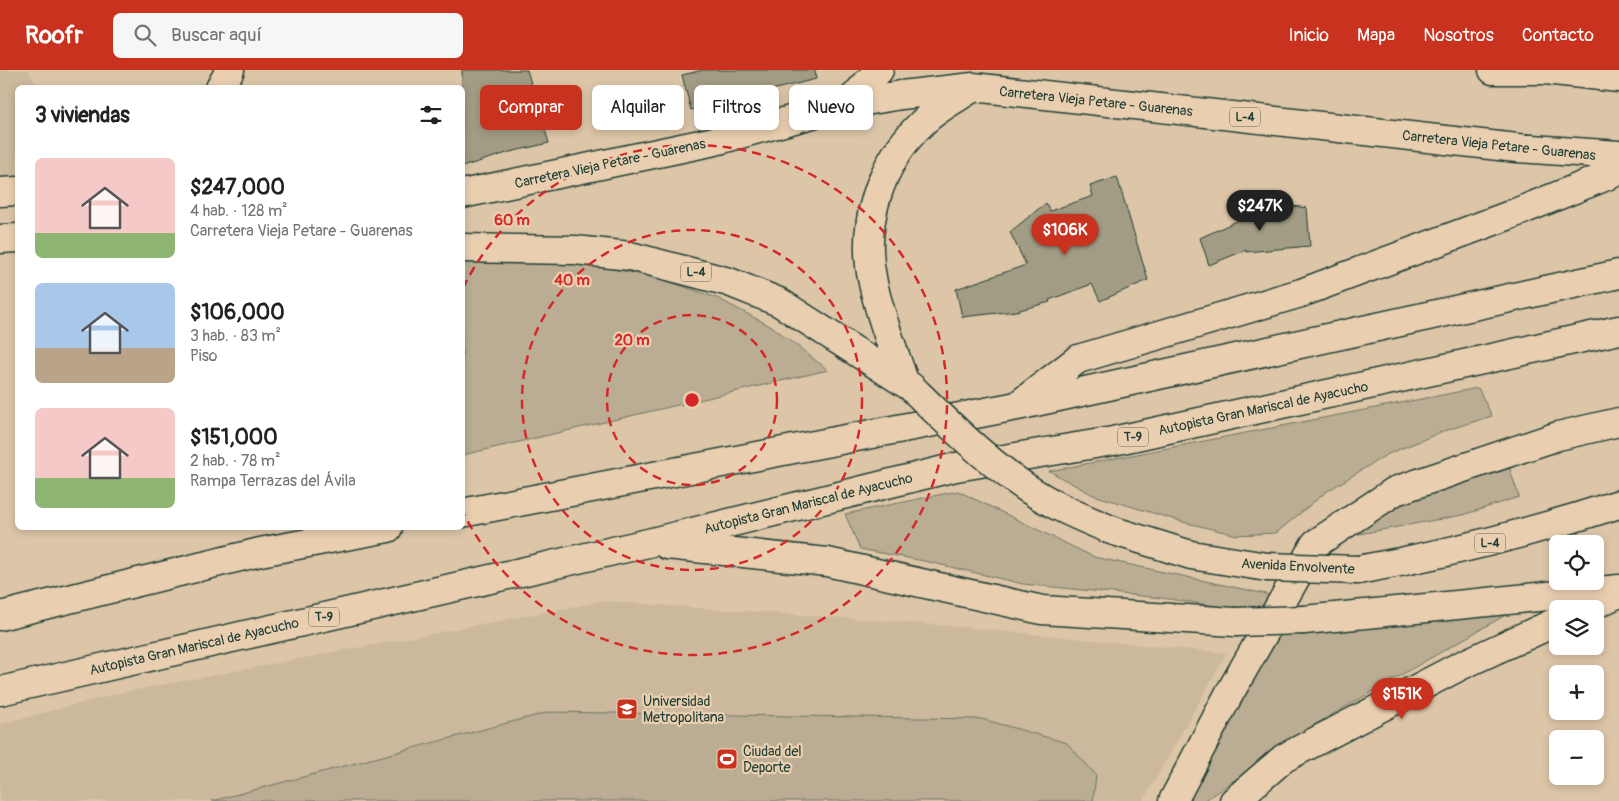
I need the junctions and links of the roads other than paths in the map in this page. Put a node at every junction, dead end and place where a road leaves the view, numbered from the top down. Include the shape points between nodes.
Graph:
1 (230, 70) edge
2 (879, 70) edge
3 (1493, 70) edge
4 (1619, 78) edge
5 (222, 85) edge
6 (865, 85) edge
7 (973, 87) junction
8 (873, 100) edge
9 (789, 120) edge
10 (1619, 155) edge
11 (1619, 171) edge
12 (15, 191) edge
13 (0, 192) edge
14 (465, 193) edge
15 (15, 238) edge
16 (0, 239) edge
17 (465, 248) edge
18 (1619, 274) edge
19 (1619, 330) edge
20 (908, 384) junction
21 (1017, 406) junction
22 (1619, 422) edge
23 (1619, 504) edge
24 (465, 512) edge
25 (377, 530) edge
26 (648, 542) junction
27 (1619, 589) edge
28 (1619, 593) edge
29 (1604, 600) edge
30 (0, 616) edge
31 (1549, 625) edge
32 (0, 691) edge
33 (1173, 801) edge
34 (1234, 801) edge

1 - 5 main road
2 - 6 main road
3 - 4 main road via 1545,70
7 - 8 main road, Carretera Vieja Petare - Guarenas / L-4
7 - 10 main road, Carretera Vieja Petare - Guarenas / L-4 via 1517,148
7 - 20 main road, L-4 via 922,122 898,152 881,181 871,214 869,249 873,282
9 - 14 main road, Carretera Vieja Petare - Guarenas / L-4 via 715,141
11 - 21 main road via 1301,293 1078,359
12 - 13 main road
15 - 16 main road
17 - 20 main road, L-4 via 575,250 630,256 729,282 779,302
18 - 21 main road
19 - 26 main road, Autopista Gran Mariscal de Ayacucho / T-9 via 1113,441 956,467
20 - 23 main road, Avenida Envolvente / L-4, bridge via 968,442 1022,485 1070,513 1114,531 1191,555 1266,567 1358,570 1429,558
21 - 24 main road
22 - 33 main road via 1558,436 1396,491 1315,544 1228,696
25 - 30 main road via 260,552
26 - 27 main road, bridge via 827,562 1042,610 1235,622 1304,620
26 - 32 main road, Autopista Gran Mariscal de Ayacucho / T-9
28 - 29 main road
31 - 34 main road via 1460,666 1284,758

